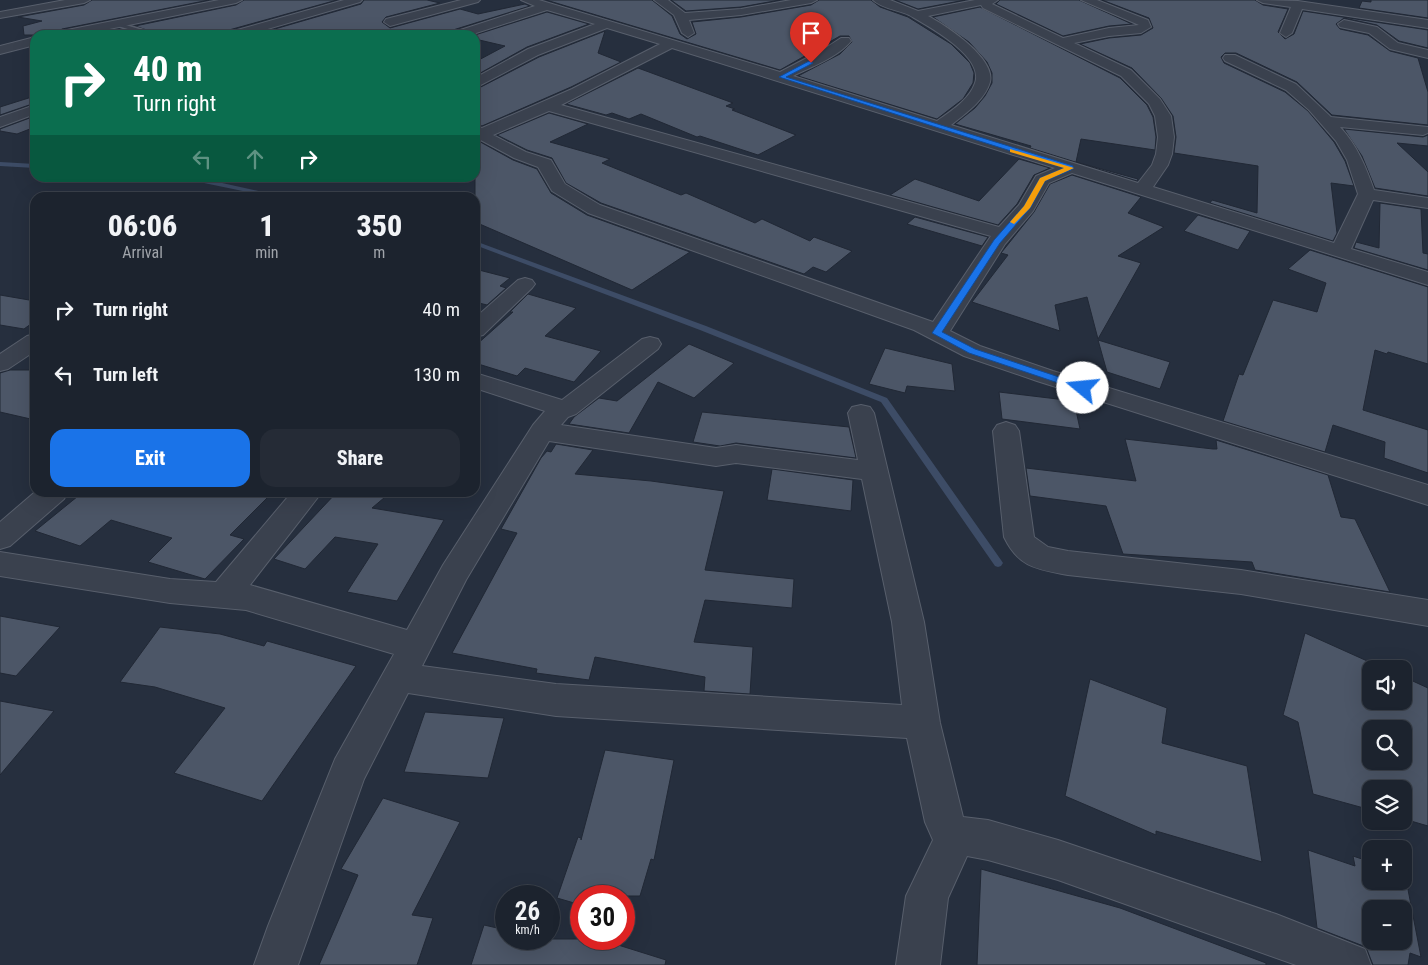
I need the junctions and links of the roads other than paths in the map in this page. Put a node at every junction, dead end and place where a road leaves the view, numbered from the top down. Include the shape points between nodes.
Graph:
1 (84, 0) edge
2 (236, 0) edge
3 (356, 0) edge
4 (474, 0) edge
5 (527, 0) edge
6 (660, 0) edge
7 (811, 0) edge
8 (879, 0) edge
9 (1263, 0) edge
10 (989, 1) edge
11 (1093, 1) edge
12 (1298, 4) junction
13 (546, 6) junction
14 (0, 15) edge
15 (915, 15) junction
16 (681, 16) junction
17 (1292, 17) junction
18 (390, 22) dead end
19 (117, 24) junction
20 (606, 24) junction
21 (1428, 24) edge
22 (87, 30) edge
23 (138, 30) edge
24 (251, 30) edge
25 (473, 30) edge
26 (1286, 33) dead end
27 (845, 41) dead end
28 (30, 42) edge
29 (1059, 42) junction
30 (670, 44) junction
31 (686, 49) junction
32 (0, 50) edge
33 (1428, 54) edge
34 (1230, 58) dead end
35 (782, 77) junction
36 (480, 81) edge
37 (547, 106) junction
38 (30, 110) edge
39 (1327, 120) junction
40 (0, 122) edge
41 (939, 127) junction
42 (1423, 130) dead end
43 (480, 131) edge
44 (480, 133) edge
45 (1070, 168) junction
46 (1142, 190) junction
47 (1367, 194) junction
48 (1428, 203) edge
49 (1003, 234) junction
50 (1340, 251) junction
51 (1428, 279) edge
52 (525, 284) dead end
53 (480, 325) edge
54 (937, 333) junction
55 (30, 344) edge
56 (650, 344) dead end
57 (0, 364) edge
58 (480, 382) edge
59 (861, 413) dead end
60 (550, 421) junction
61 (1006, 431) dead end
62 (874, 471) junction
63 (1428, 495) edge
64 (48, 497) edge
65 (304, 497) edge
66 (0, 538) edge
67 (0, 564) edge
68 (224, 595) junction
69 (1428, 613) edge
70 (415, 646) junction
71 (399, 677) junction
72 (922, 723) junction
73 (954, 840) junction
74 (276, 965) edge
75 (918, 965) edge
76 (1349, 965) edge

1 - 14 street
2 - 19 street
3 - 24 street
4 - 18 street
5 - 13 street
6 - 16 street via 678,10
7 - 16 street via 733,13
8 - 15 street
9 - 12 street
10 - 15 street
10 - 29 street via 987,6
11 - 29 street via 1144,23 1145,27
12 - 17 street
12 - 21 street
13 - 20 street
13 - 25 street
15 - 41 street via 956,37 982,68 982,84 967,106
16 - 31 street via 686,23
17 - 26 street
17 - 33 street via 1367,28 1394,46
19 - 22 street
19 - 23 lane
20 - 30 street
20 - 36 street via 533,52
27 - 35 street
28 - 32 street
29 - 46 street via 1126,73 1155,102 1163,116 1164,154
30 - 31 street
30 - 37 street
31 - 35 street
34 - 39 street via 1291,86
35 - 41 street
37 - 43 street
37 - 49 street
38 - 40 street
39 - 42 street
39 - 47 street via 1355,160
41 - 45 street
44 - 54 street via 520,155 545,164 558,187 594,209
45 - 46 street
45 - 49 street via 1042,180 1027,207
46 - 50 street
47 - 48 street
47 - 50 street
49 - 54 street
50 - 51 street
52 - 53 street
54 - 63 street via 972,351 1045,376
55 - 57 street
56 - 60 street
58 - 60 street via 557,407
59 - 62 street
60 - 62 street via 716,458 736,454
60 - 70 street via 454,573
61 - 69 street via 1019,537 1022,546 1031,553 1068,563 1241,582
62 - 72 street via 908,622
64 - 66 street
65 - 68 street
67 - 68 street via 170,591
68 - 70 street via 246,597
70 - 71 street
71 - 72 street via 556,700
71 - 74 street via 348,772
72 - 73 street via 945,822
73 - 75 street via 927,896
73 - 76 street via 964,836 988,840 1058,860 1276,935

